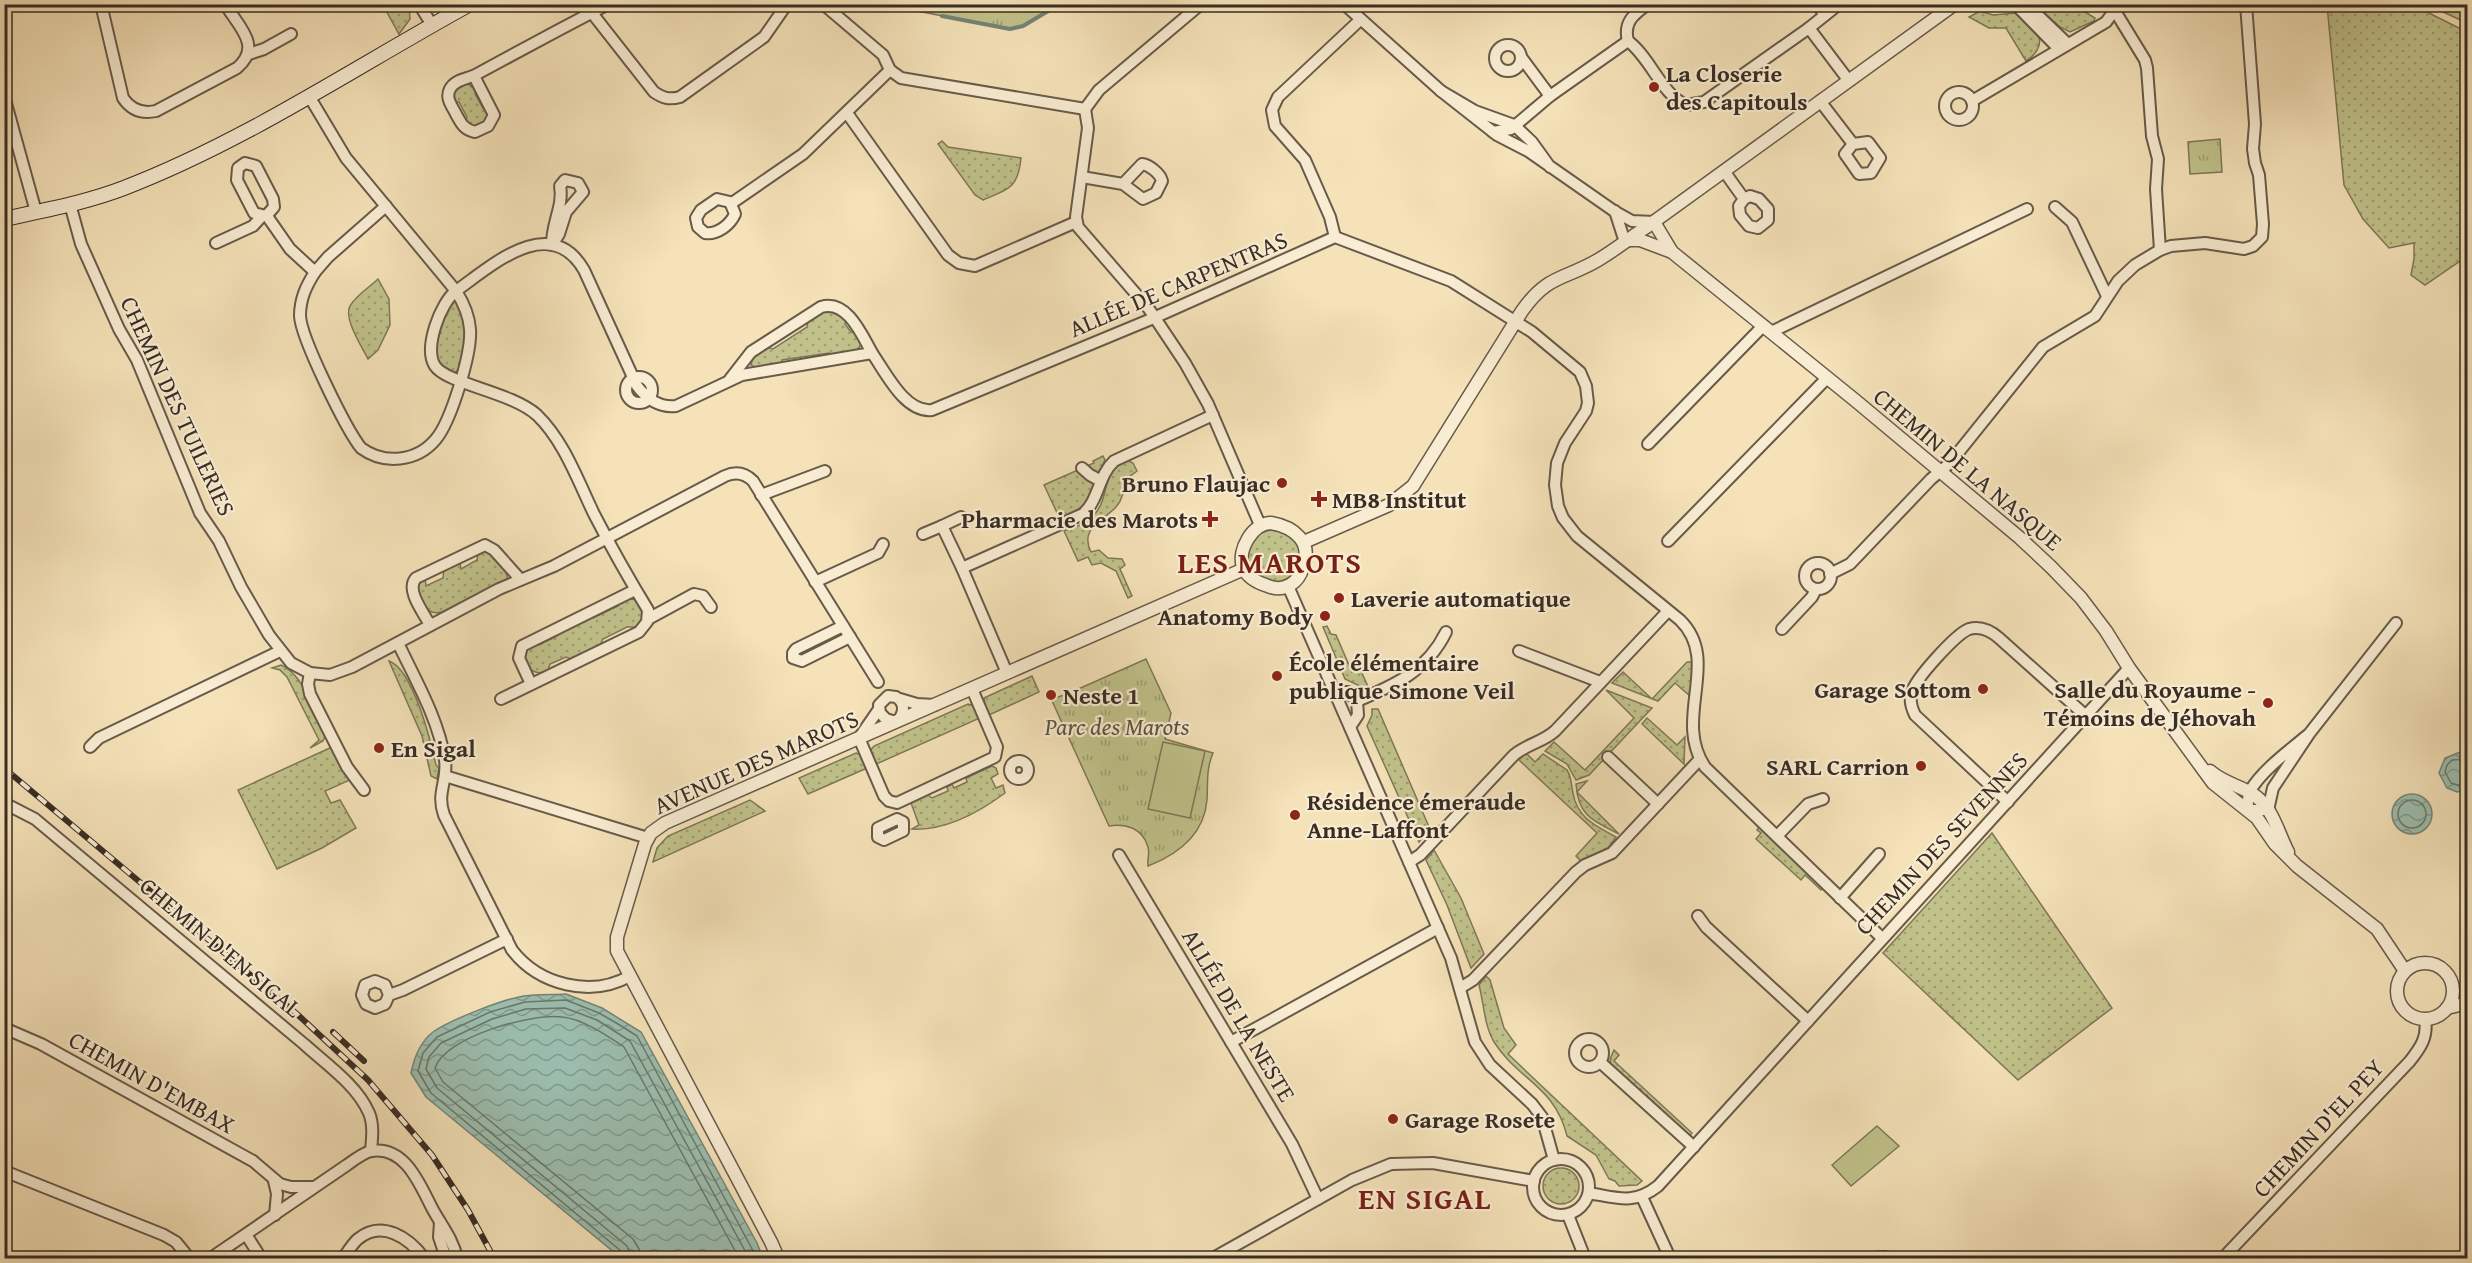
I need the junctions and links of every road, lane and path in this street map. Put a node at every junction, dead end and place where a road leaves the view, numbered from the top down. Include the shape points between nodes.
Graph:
1 (101, 4) edge
2 (225, 4) edge
3 (419, 4) edge
4 (470, 4) edge
5 (608, 4) edge
6 (786, 4) edge
7 (823, 4) edge
8 (1202, 4) edge
9 (1344, 4) edge
10 (1648, 4) edge
11 (1817, 4) edge
12 (1839, 4) edge
13 (1955, 4) edge
14 (2015, 4) edge
15 (2026, 4) edge
16 (2246, 4) edge
17 (2117, 8) edge
18 (592, 13) junction
19 (1825, 15) junction
20 (1360, 20) junction
21 (432, 25) junction
22 (1809, 28) junction
23 (291, 34) dead end
24 (1628, 41) junction
25 (2064, 46) junction
26 (249, 54) junction
27 (1521, 57) dead end
28 (890, 70) junction
29 (474, 76) junction
30 (1849, 81) junction
31 (1441, 91) junction
32 (4, 96) edge
33 (309, 96) junction
34 (1550, 96) junction
35 (1972, 100) dead end
36 (1820, 101) junction
37 (1085, 109) junction
38 (847, 113) junction
39 (1498, 119) junction
40 (1514, 125) junction
41 (1491, 130) junction
42 (1853, 144) dead end
43 (1519, 146) junction
44 (1550, 167) junction
45 (1724, 171) junction
46 (1082, 177) junction
47 (1123, 184) dead end
48 (1744, 199) dead end
49 (732, 203) dead end
50 (70, 204) junction
51 (386, 206) junction
52 (2055, 207) dead end
53 (2027, 209) dead end
54 (1614, 211) junction
55 (36, 212) junction
56 (264, 216) junction
57 (4, 219) edge
58 (1076, 222) junction
59 (1651, 224) junction
60 (1335, 237) junction
61 (1627, 240) junction
62 (216, 243) dead end
63 (552, 245) junction
64 (1656, 245) junction
65 (2160, 250) junction
66 (1672, 252) junction
67 (315, 272) junction
68 (456, 291) junction
69 (2107, 296) junction
70 (1155, 317) junction
71 (1515, 321) junction
72 (1767, 329) junction
73 (872, 353) junction
74 (1827, 378) junction
75 (730, 379) junction
76 (461, 381) junction
77 (1213, 416) junction
78 (1648, 444) dead end
79 (1082, 468) dead end
80 (825, 471) dead end
81 (1940, 471) junction
82 (1101, 481) junction
83 (761, 495) junction
84 (961, 518) dead end
85 (1260, 525) junction
86 (942, 526) junction
87 (922, 534) dead end
88 (606, 538) junction
89 (1668, 541) dead end
90 (1304, 542) junction
91 (883, 544) dead end
92 (962, 568) junction
93 (1244, 569) junction
94 (1830, 574) junction
95 (520, 579) junction
96 (815, 582) junction
97 (1288, 586) junction
98 (1816, 589) junction
99 (635, 590) junction
100 (711, 607) dead end
101 (1668, 611) junction
102 (648, 619) junction
103 (2396, 623) dead end
104 (430, 625) junction
105 (843, 626) junction
106 (1782, 629) dead end
107 (1446, 632) dead end
108 (850, 638) junction
109 (398, 643) junction
110 (280, 651) junction
111 (1519, 651) dead end
112 (2129, 668) junction
113 (310, 673) junction
114 (1007, 673) junction
115 (878, 682) junction
116 (1600, 682) junction
117 (531, 684) junction
118 (972, 689) junction
119 (1334, 692) junction
120 (898, 698) junction
121 (501, 699) dead end
122 (1358, 701) junction
123 (880, 705) junction
124 (935, 705) junction
125 (2086, 716) junction
126 (897, 722) junction
127 (1350, 727) junction
128 (2308, 734) junction
129 (859, 738) junction
130 (90, 747) dead end
131 (995, 757) junction
132 (1608, 757) dead end
133 (2195, 758) junction
134 (1700, 759) junction
135 (1011, 767) dead end
136 (445, 776) junction
137 (364, 790) dead end
138 (2249, 793) junction
139 (1823, 799) dead end
140 (2008, 802) junction
141 (4, 803) edge
142 (893, 803) junction
143 (1658, 804) junction
144 (2248, 810) junction
145 (2268, 810) junction
146 (893, 820) dead end
147 (1777, 836) junction
148 (648, 838) junction
149 (1879, 854) dead end
150 (1119, 855) dead end
151 (1409, 862) junction
152 (2293, 862) junction
153 (1840, 897) junction
154 (1698, 916) dead end
155 (1438, 928) junction
156 (1882, 938) junction
157 (507, 939) junction
158 (2405, 971) junction
159 (630, 976) junction
160 (2452, 986) junction
161 (1460, 988) junction
162 (389, 994) dead end
163 (2468, 996) edge
164 (2468, 1003) edge
165 (2446, 1008) junction
166 (2425, 1019) junction
167 (1808, 1021) junction
168 (4, 1028) edge
169 (1231, 1042) junction
170 (1600, 1062) junction
171 (1694, 1148) junction
172 (372, 1151) junction
173 (1554, 1160) junction
174 (4, 1172) edge
175 (274, 1181) junction
176 (1534, 1181) junction
177 (313, 1187) junction
178 (1589, 1193) junction
179 (1642, 1197) junction
180 (1318, 1199) junction
181 (275, 1215) junction
182 (1568, 1215) junction
183 (440, 1222) junction
184 (247, 1236) junction
185 (189, 1258) edge
186 (211, 1258) edge
187 (261, 1258) edge
188 (343, 1258) edge
189 (424, 1258) edge
190 (446, 1258) edge
191 (457, 1258) edge
192 (778, 1258) edge
193 (1213, 1258) edge
194 (1585, 1258) edge
195 (1670, 1258) edge
196 (1877, 1258) edge
197 (1890, 1258) edge
198 (2223, 1258) edge

1 - 26 street via 123,98 142,112 156,111 237,68
2 - 26 street via 249,42
3 - 21 street
4 - 21 main road
5 - 18 street
6 - 18 street via 764,37 673,99 654,92
7 - 28 street via 883,55
8 - 37 street via 1099,90
9 - 20 street
10 - 24 street via 1630,19 1626,28
11 - 19 street
12 - 19 street
13 - 30 street
14 - 25 street
15 - 25 street
16 - 65 street via 2262,237 2244,249 2205,243
17 - 25 street via 2106,22
17 - 65 street via 2147,69 2152,136 2158,159
18 - 29 street
19 - 22 street
20 - 31 street
20 - 60 street via 1278,98 1272,110 1275,126 1305,160
21 - 33 main road
22 - 24 street via 1695,105 1675,98
22 - 30 street
23 - 26 street
24 - 34 street
25 - 35 street
27 - 34 street
28 - 37 street via 908,80
28 - 38 street
29 - 29 street via 454,83 448,96 463,126 475,132 488,126 494,115
30 - 36 street
31 - 39 street
31 - 41 street
32 - 55 street
33 - 50 main road via 175,166
33 - 51 street via 346,159
34 - 40 street
36 - 42 street
36 - 45 street
37 - 46 street via 1088,128
38 - 49 street via 803,154
38 - 58 street via 948,255 959,263 975,266
39 - 40 street
39 - 41 street
40 - 41 street via 1508,131
40 - 43 street via 1514,138
40 - 44 street
41 - 43 street
43 - 44 street
44 - 54 street
45 - 48 street
45 - 59 street
46 - 47 street
46 - 58 street
50 - 55 main road
50 - 110 street, CHEMIN DES TUILERIES via 81,244 137,360 200,513
51 - 67 street
51 - 68 street
52 - 69 street via 2072,222
53 - 72 street
54 - 59 street via 1632,221
54 - 61 street
55 - 57 main road
56 - 56 street via 274,207 273,199 256,166 245,163 238,168 237,180 252,210
56 - 62 street via 253,226
56 - 67 street
58 - 70 street
59 - 61 street
59 - 64 street via 1646,233
59 - 66 street, CHEMIN DE LA NASQUE
60 - 70 street, ALLÉE DE CARPENTRAS
60 - 71 street via 1451,281
61 - 64 street, CHEMIN DE LA NASQUE
61 - 71 street via 1596,261 1542,287
63 - 63 street via 560,234 566,212 583,194 581,186 572,180 562,181 560,186
63 - 68 street via 523,247
63 - 75 street, ALLÉE DE CARPENTRAS via 582,265 633,379 648,399 675,406
64 - 66 street, CHEMIN DE LA NASQUE
65 - 69 street via 2126,273
66 - 72 street, CHEMIN DE LA NASQUE
67 - 76 street via 304,290 300,307 303,333 355,439 366,452 379,458 400,459 430,445 440,433
68 - 76 street via 471,331
68 - 76 street via 442,308 430,353 437,369
69 - 81 street via 2091,320 2043,347
70 - 73 street, ALLÉE DE CARPENTRAS via 928,410 907,402
70 - 77 street
71 - 90 street via 1413,486 1389,505
71 - 101 street via 1574,365 1588,394 1586,411 1566,443 1555,474 1563,518 1588,546
72 - 74 street, CHEMIN DE LA NASQUE
72 - 78 street
73 - 75 street, ALLÉE DE CARPENTRAS
73 - 75 street, ALLÉE DE CARPENTRAS via 845,311 834,305 824,306 751,352
74 - 81 street, CHEMIN DE LA NASQUE
74 - 89 street
76 - 88 street via 513,399 541,420 559,444
77 - 82 street via 1121,456 1108,466
77 - 85 street
79 - 82 street
80 - 83 street
81 - 94 street via 1850,564
81 - 112 street, CHEMIN DE LA NASQUE via 2020,538 2081,598
82 - 92 street via 1093,503 1083,514
83 - 88 street via 746,476 730,474
83 - 96 street
84 - 86 street
85 - 90 street via 1286,527
85 - 93 street via 1243,552
86 - 87 street
86 - 92 street
88 - 95 street
88 - 99 street
90 - 97 street via 1303,567
91 - 96 street via 878,553
92 - 114 street
93 - 97 street via 1263,584
93 - 114 street, AVENUE DES MAROTS
94 - 98 street via 1828,584
94 - 98 street via 1820,563 1807,568 1805,581
95 - 104 street
95 - 104 street via 486,545 416,578 412,590
96 - 105 street
97 - 119 street
98 - 106 street
99 - 102 street via 648,610
99 - 117 street via 522,646 519,658
100 - 102 street via 703,596 694,594
101 - 116 street
101 - 134 street via 1685,626 1697,646 1692,731
102 - 117 street via 639,632
103 - 128 street
104 - 109 street
105 - 108 street
105 - 108 street via 796,649 793,658 802,661
107 - 122 street via 1437,647 1405,679
108 - 115 street
109 - 113 street via 341,672
109 - 136 street via 438,729
110 - 113 street via 291,663
110 - 130 street via 99,738
111 - 116 street
112 - 125 street, CHEMIN DES SEVENNES
112 - 133 street, CHEMIN DE LA NASQUE
113 - 137 street via 310,694 347,767
114 - 118 street, AVENUE DES MAROTS
115 - 120 street
115 - 123 street
116 - 151 street via 1555,731 1521,748
117 - 121 street
118 - 124 street, AVENUE DES MAROTS
118 - 131 street via 997,747
119 - 122 street via 1347,692
119 - 127 street
120 - 123 street via 888,696
120 - 124 street
120 - 126 street via 903,707
122 - 127 street via 1358,715
123 - 126 street via 883,717
123 - 129 street
124 - 126 street, AVENUE DES MAROTS
125 - 140 street, CHEMIN DES SEVENNES
125 - 140 street via 2000,638 1985,630 1971,629 1961,634 1919,679 1911,697 1915,715
126 - 129 street, AVENUE DES MAROTS
127 - 151 street
128 - 138 street
128 - 145 street via 2273,788
129 - 142 street via 884,796
129 - 148 street, AVENUE DES MAROTS via 665,823
131 - 135 street
131 - 142 street
132 - 143 street
133 - 138 street, CHEMIN DE LA NASQUE via 2217,778
133 - 144 street, CHEMIN DE LA NASQUE via 2220,790
134 - 143 street
134 - 147 street
136 - 148 street
136 - 157 street via 440,806
138 - 144 street
138 - 145 street, CHEMIN DE LA NASQUE
139 - 147 street via 1808,804
140 - 156 street, CHEMIN DES SEVENNES
141 - 172 street, CHEMIN D'EN SIGAL via 35,819 344,1080 369,1113
142 - 146 street
143 - 161 street via 1612,853 1576,872 1473,980
144 - 145 street
144 - 152 street, CHEMIN DE LA NASQUE
145 - 152 street, CHEMIN DE LA NASQUE
147 - 153 street
148 - 159 street, AVENUE DES MAROTS via 616,942
149 - 153 street
150 - 169 street, ALLÉE DE LA NESTE
151 - 155 street
152 - 158 street, CHEMIN DE LA NASQUE via 2378,929
153 - 156 street
154 - 167 street
155 - 161 street
155 - 169 street
156 - 167 street, CHEMIN DES SEVENNES
157 - 159 street via 529,968 564,984 606,985
157 - 162 street
158 - 160 street via 2420,963 2437,966 2450,978
158 - 166 street via 2398,984 2398,999 2411,1015
159 - 192 street, AVENUE DES MAROTS
160 - 163 street
160 - 165 street
161 - 173 street via 1475,1042 1490,1065 1542,1117
164 - 165 street
165 - 166 street
166 - 198 street, CHEMIN D'EL PEY via 2423,1043 2410,1061
167 - 171 street, CHEMIN DES SEVENNES
168 - 175 street, CHEMIN D'EMBAX via 41,1044 262,1166
169 - 180 street, ALLÉE DE LA NESTE via 1292,1144
170 - 170 street via 1588,1067 1580,1063 1576,1040 1597,1042 1603,1054
170 - 171 street
171 - 179 street, CHEMIN DES SEVENNES
172 - 177 street
172 - 183 street via 393,1155 407,1166
173 - 176 street via 1541,1168
173 - 178 street via 1568,1160 1581,1166 1588,1179
174 - 185 street via 164,1235
175 - 177 street via 291,1187
175 - 181 street
176 - 180 street via 1454,1166 1404,1162 1369,1172
176 - 182 street via 1534,1195 1543,1209
177 - 181 street
178 - 179 street via 1614,1198
178 - 182 street via 1582,1207
179 - 195 street
180 - 193 street
181 - 184 street
182 - 194 street
183 - 190 street via 439,1237
183 - 191 street via 451,1238
184 - 186 street
184 - 187 street
188 - 189 street via 358,1239 380,1230 404,1238
196 - 197 street

